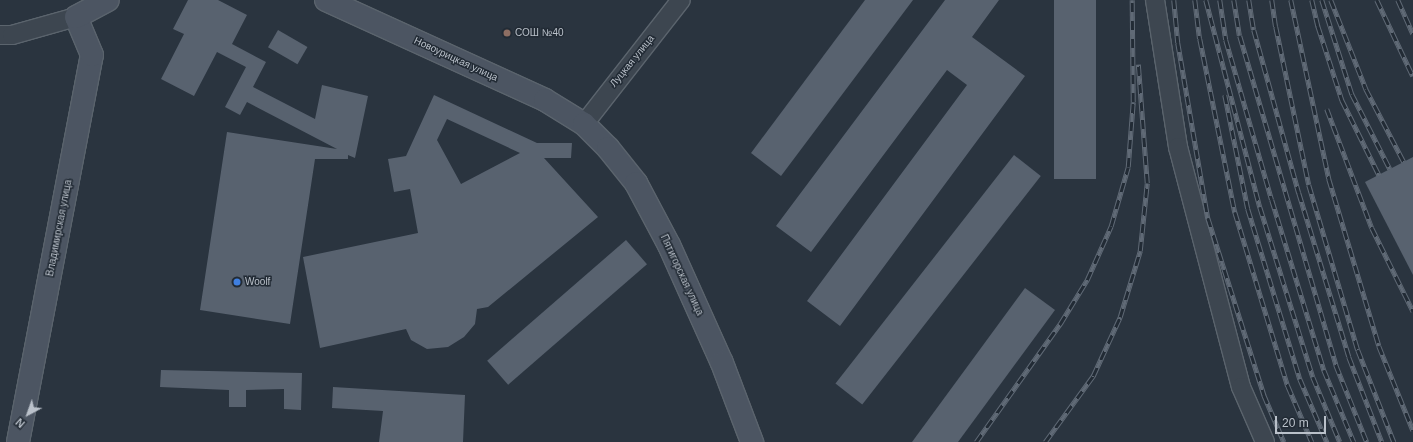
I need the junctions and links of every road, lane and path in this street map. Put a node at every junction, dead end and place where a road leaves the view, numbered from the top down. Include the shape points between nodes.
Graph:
1 (108, 0) edge
2 (326, 0) edge
3 (682, 0) edge
4 (1155, 0) edge
5 (76, 17) junction
6 (0, 35) edge
7 (584, 124) junction
8 (18, 442) edge
9 (752, 442) edge
10 (1265, 442) edge

1 - 5 main road
2 - 7 main road, Новоурицкая улица via 545,100
3 - 7 street, Луцкая улица
4 - 10 street via 1178,147 1241,387
5 - 6 street via 12,35
5 - 8 main road, Владимирская улица via 92,55
7 - 9 main road, Пятигорская улица via 608,148 636,183 669,245 722,363

